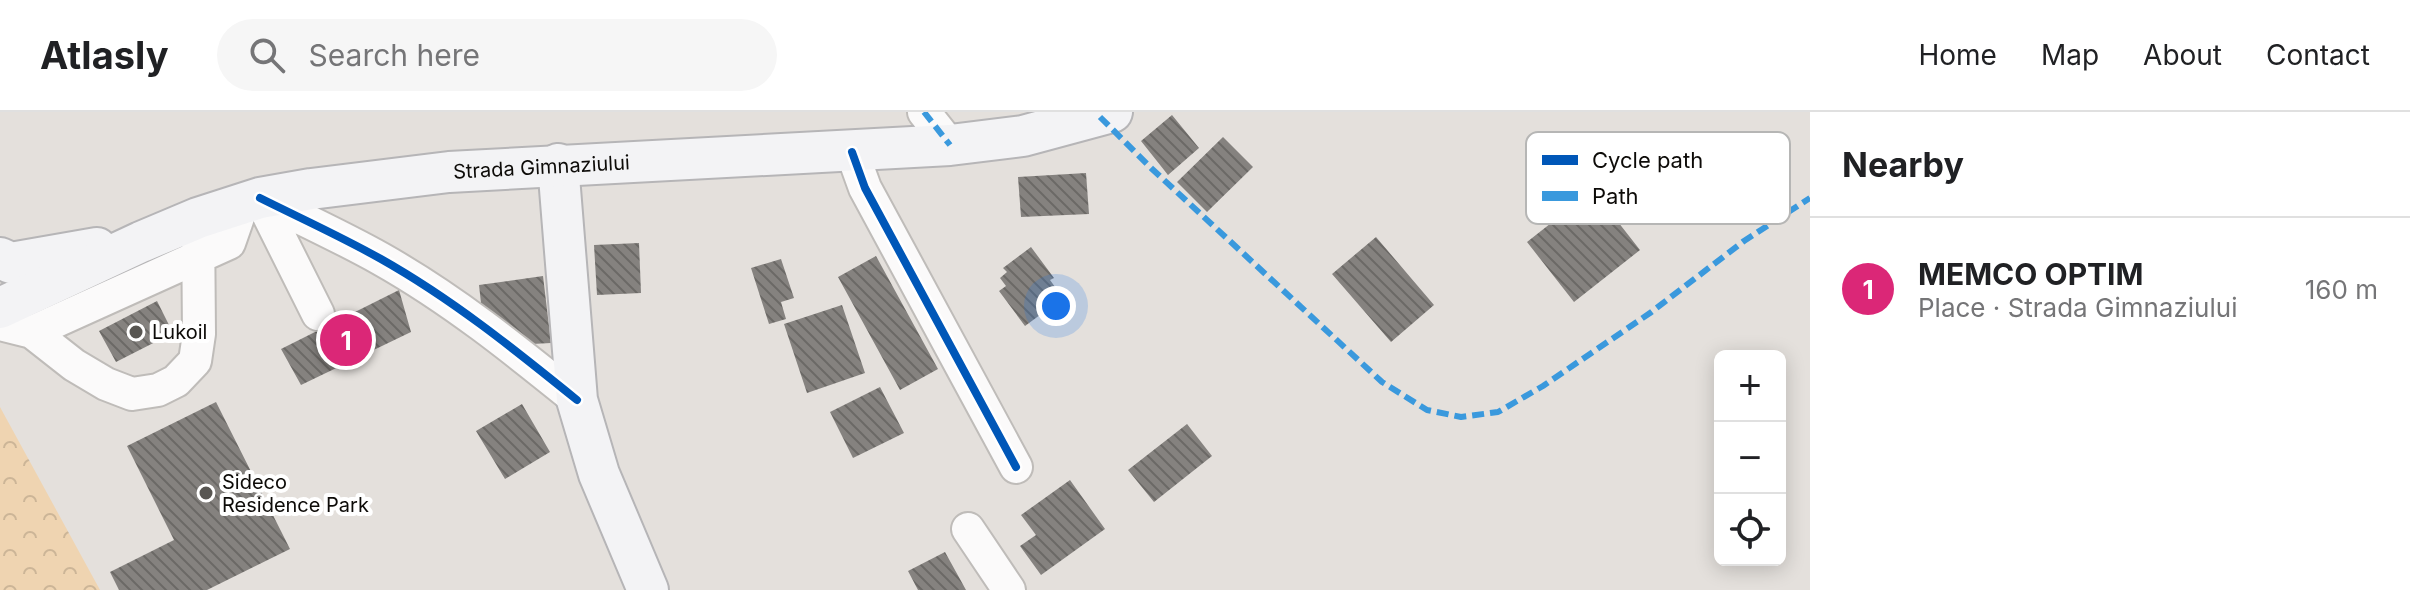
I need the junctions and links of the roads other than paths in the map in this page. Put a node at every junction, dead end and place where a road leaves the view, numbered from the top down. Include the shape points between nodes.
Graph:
1 (924, 112) edge
2 (1112, 112) edge
3 (950, 145) junction
4 (852, 152) junction
5 (558, 164) junction
6 (251, 201) junction
7 (198, 236) junction
8 (141, 242) junction
9 (3, 250) edge
10 (318, 314) dead end
11 (11, 317) edge
12 (577, 400) junction
13 (1016, 467) dead end
14 (968, 529) dead end
15 (648, 590) edge
16 (1009, 590) edge

1 - 3 street
2 - 3 main road, Strada Gimnaziului via 1023,136
3 - 4 main road, Strada Gimnaziului
4 - 5 main road, Strada Gimnaziului
4 - 13 street via 865,188
5 - 6 main road, Strada Gimnaziului via 449,172
5 - 12 main road
6 - 7 main road, Strada Gimnaziului
6 - 10 street
6 - 12 street via 381,259 488,329
7 - 8 main road, Strada Gimnaziului
7 - 11 street
7 - 11 street via 195,361 176,381 158,390 132,394 106,384
8 - 9 main road via 66,253 36,247
8 - 11 main road
9 - 11 main road via 20,282
12 - 15 main road via 599,474
14 - 16 street

